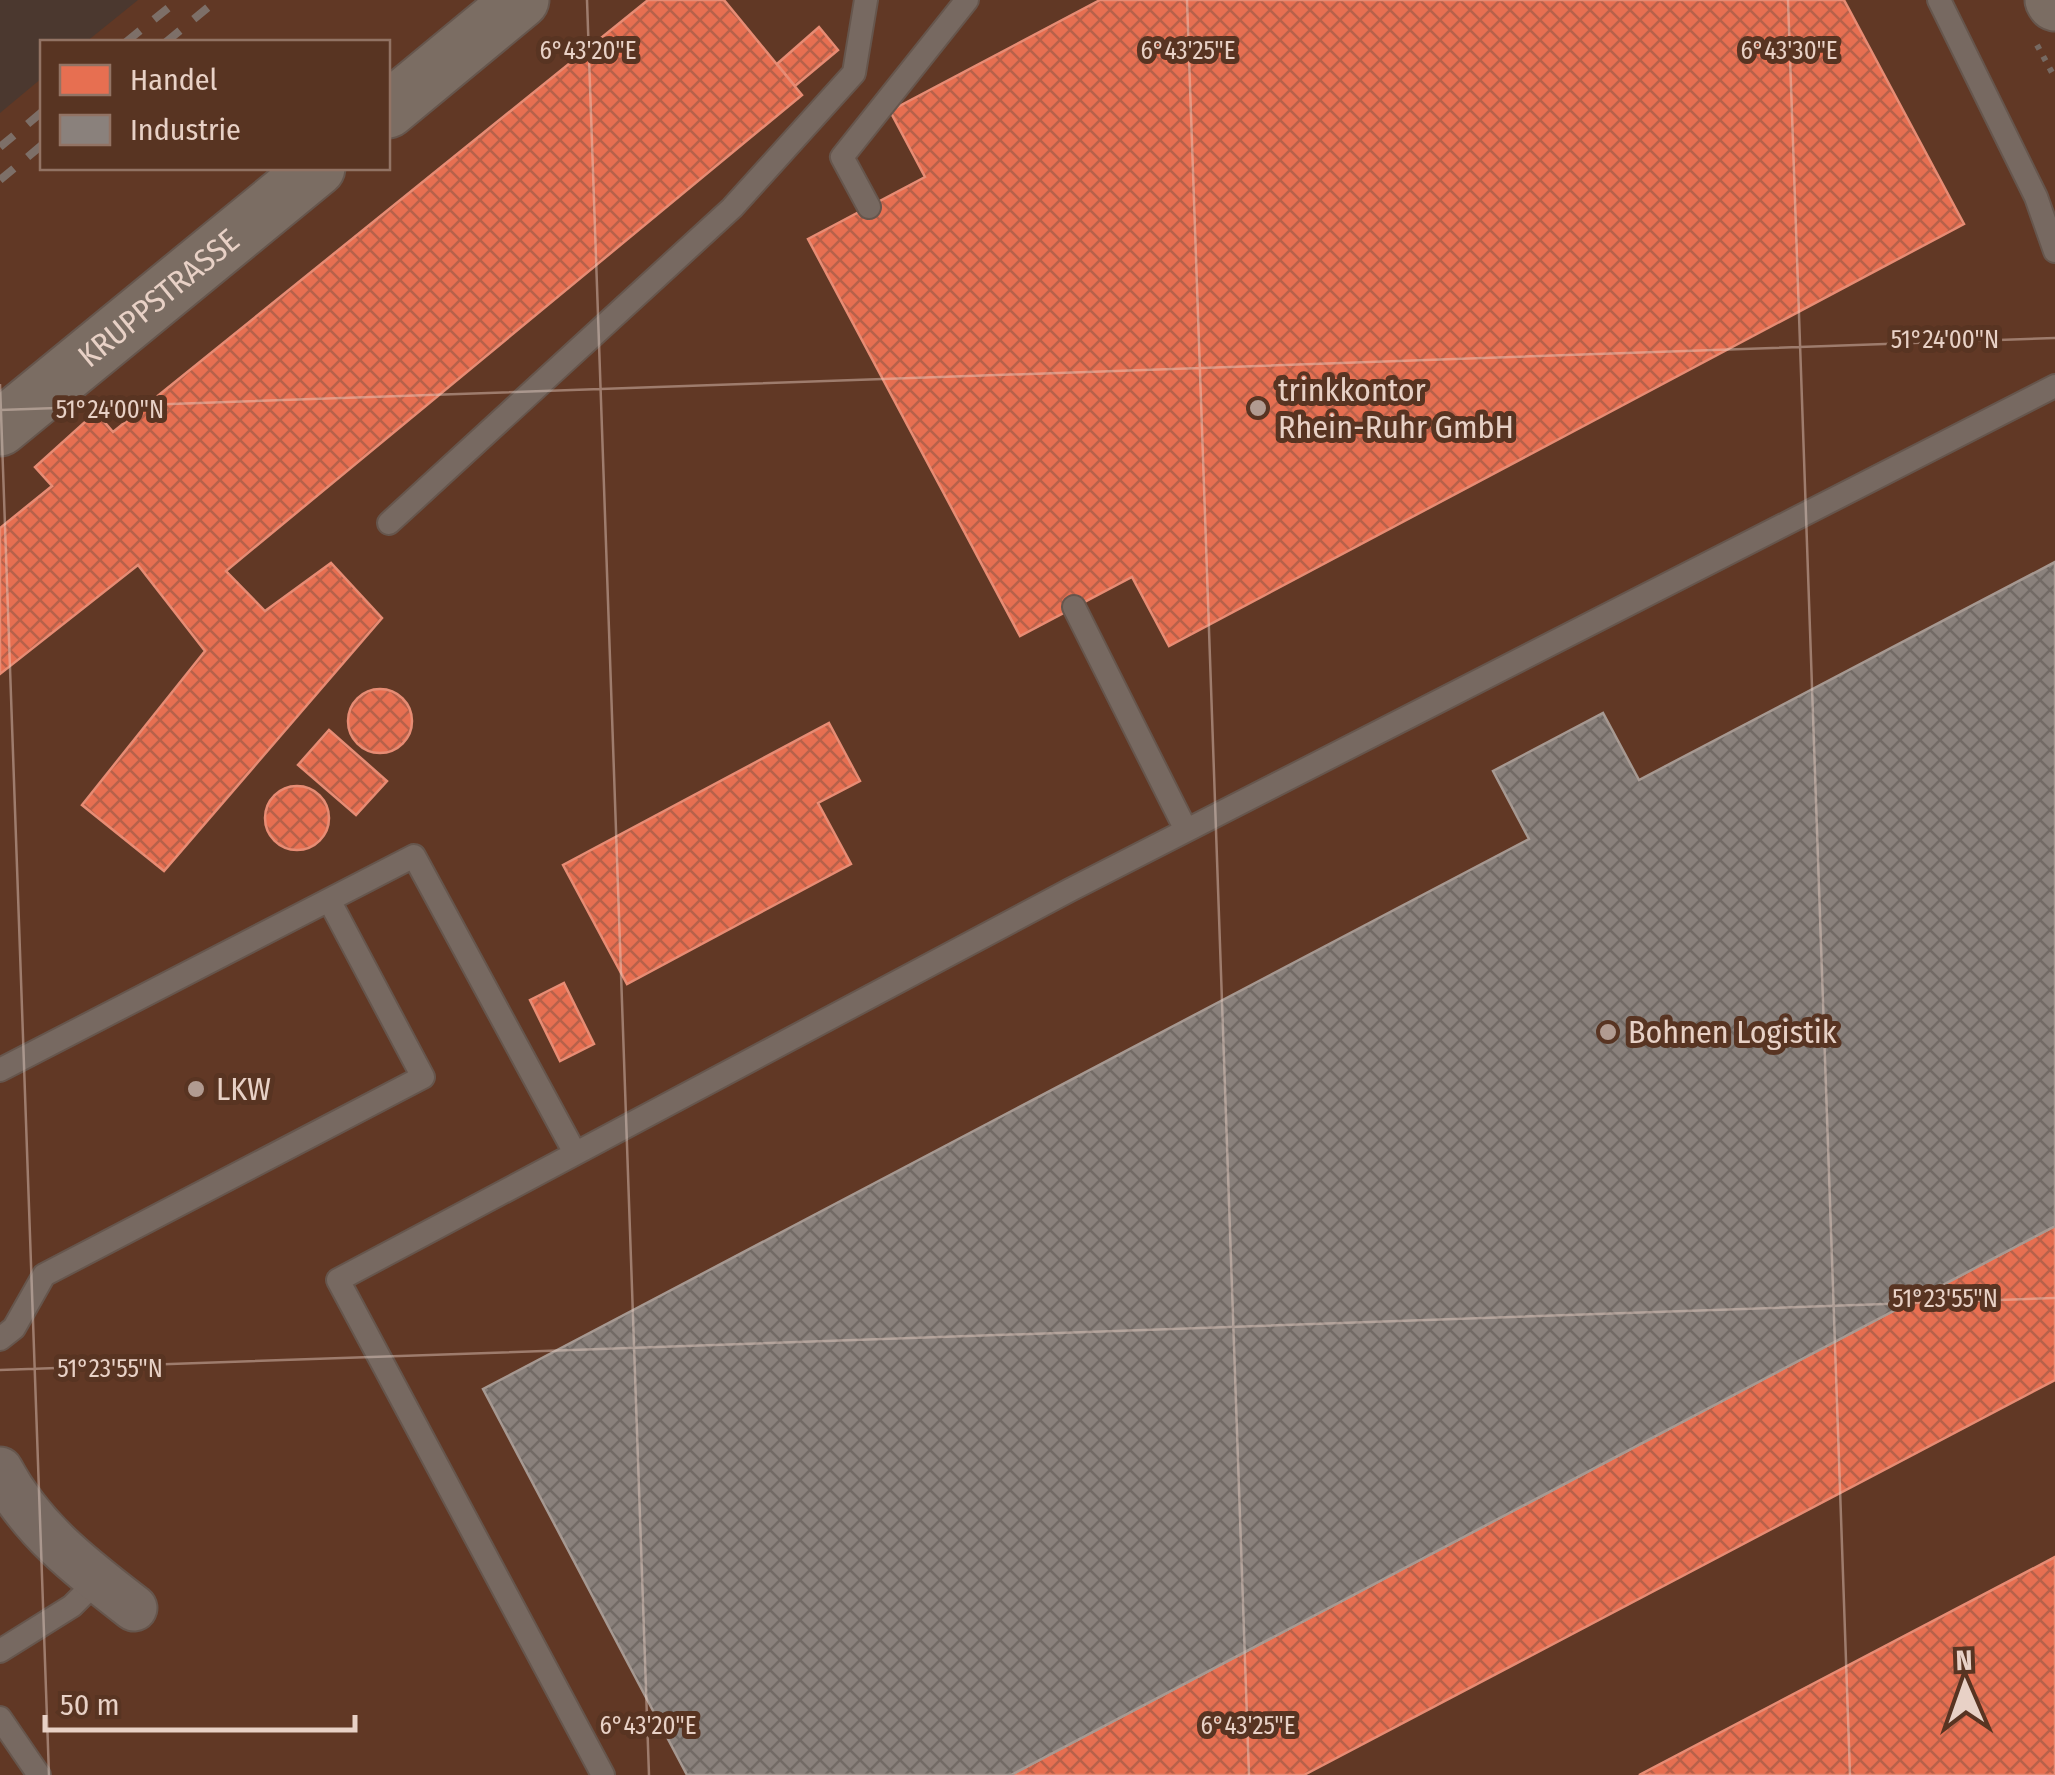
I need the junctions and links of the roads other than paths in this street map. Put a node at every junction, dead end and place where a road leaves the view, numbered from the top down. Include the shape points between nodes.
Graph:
1 (521, 0) edge
2 (866, 0) edge
3 (967, 0) edge
4 (1939, 0) edge
5 (390, 108) edge
6 (315, 170) edge
7 (868, 207) dead end
8 (2055, 251) edge
9 (2055, 386) edge
10 (0, 428) edge
11 (389, 524) dead end
12 (1074, 607) dead end
13 (1186, 830) junction
14 (329, 900) junction
15 (0, 1070) edge
16 (575, 1153) junction
17 (0, 1339) edge
18 (0, 1470) edge
19 (98, 1580) junction
20 (134, 1608) dead end
21 (0, 1650) edge
22 (0, 1718) edge
23 (39, 1775) edge
24 (603, 1775) edge

1 - 5 street
2 - 11 lane via 854,73 768,168
3 - 7 lane via 842,156
4 - 8 lane via 2036,197
6 - 10 street, KRUPPSTRASSE
9 - 13 lane
12 - 13 lane
13 - 16 lane
14 - 15 lane
14 - 16 lane via 414,856
14 - 17 lane via 423,1077 44,1275 14,1328
16 - 24 lane via 338,1280
18 - 19 street via 16,1501
19 - 20 street
19 - 21 lane via 72,1606
22 - 23 lane

